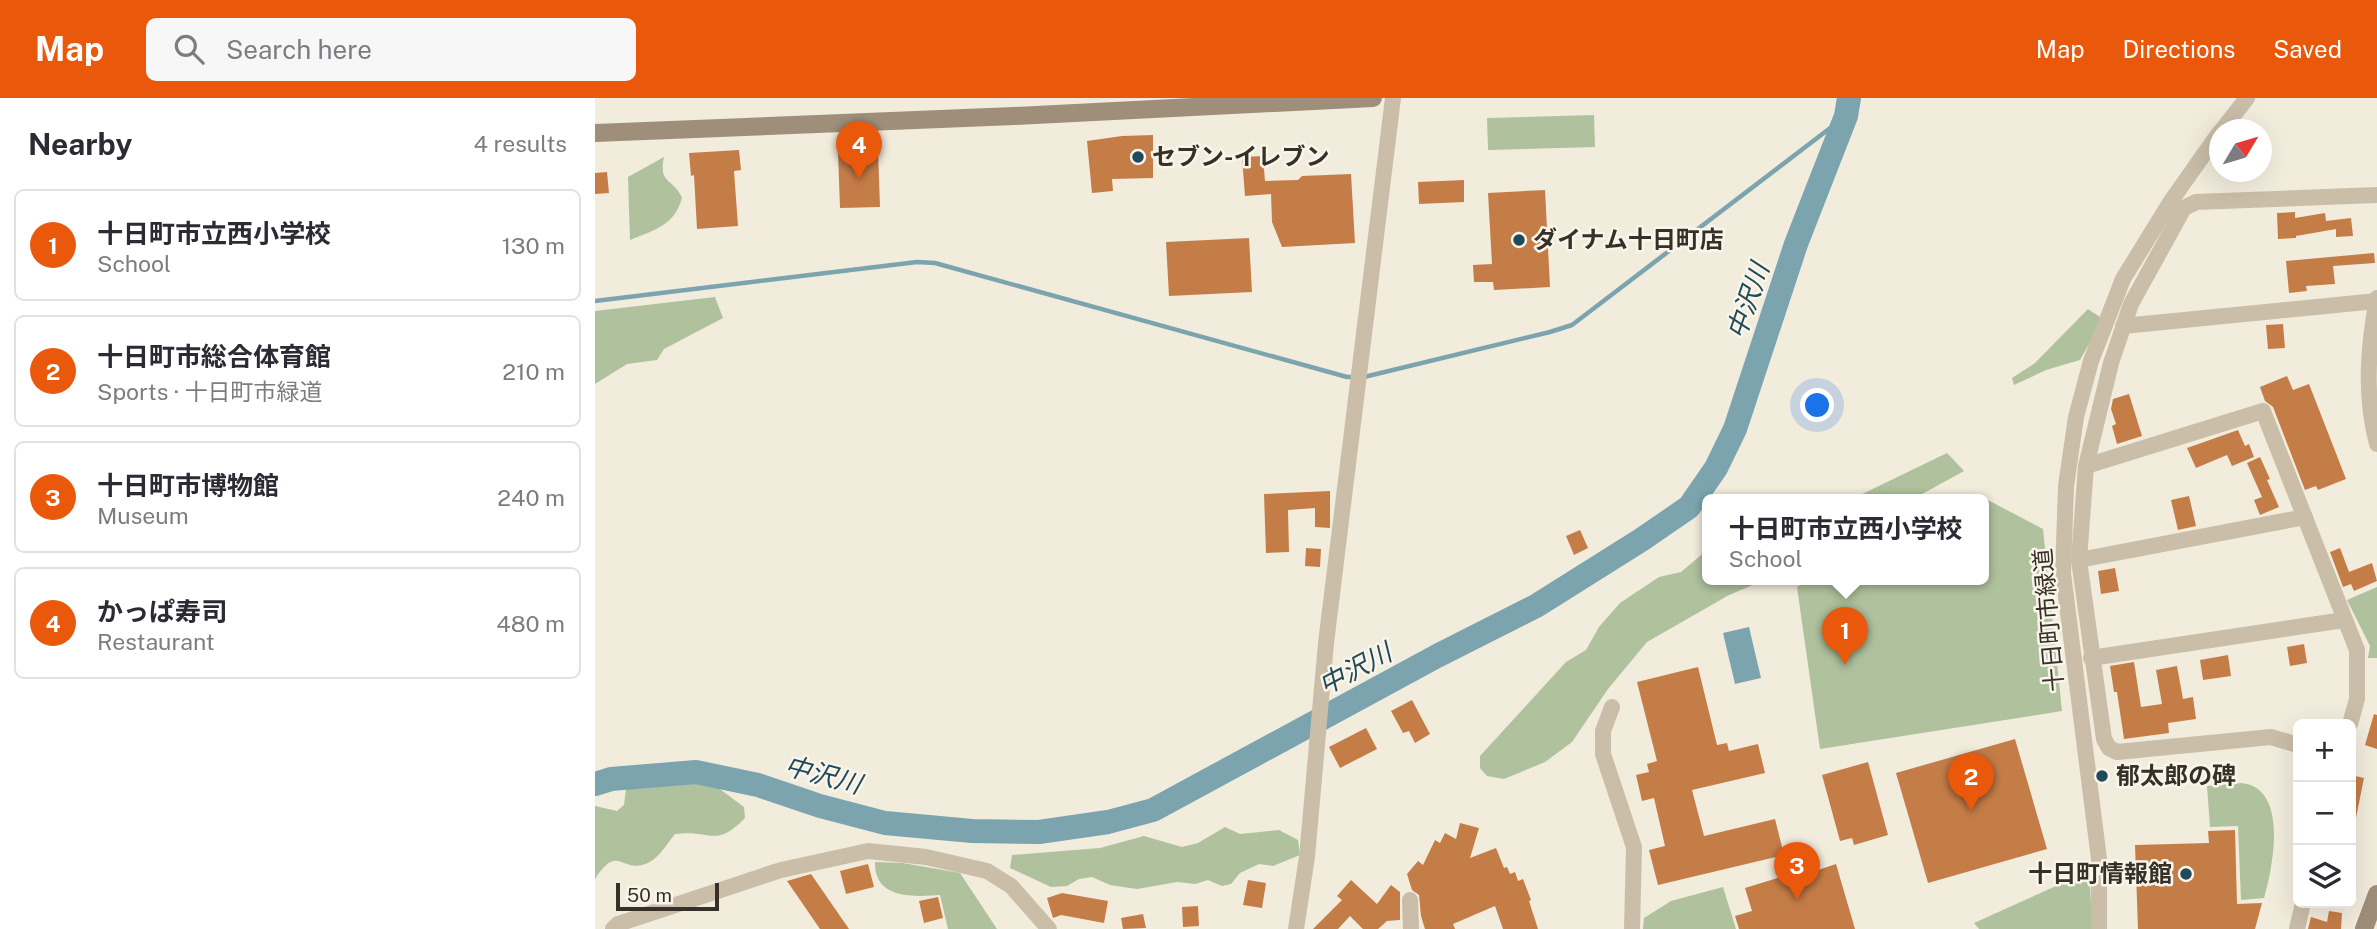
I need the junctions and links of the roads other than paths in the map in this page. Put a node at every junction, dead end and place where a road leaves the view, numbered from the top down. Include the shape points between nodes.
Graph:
1 (1373, 98) edge
2 (1393, 98) edge
3 (2247, 98) edge
4 (2230, 119) edge
5 (595, 133) edge
6 (2209, 148) edge
7 (2377, 195) edge
8 (2377, 300) edge
9 (2123, 326) junction
10 (2377, 444) edge
11 (2086, 466) junction
12 (2305, 517) junction
13 (2079, 560) junction
14 (2344, 620) junction
15 (2091, 658) junction
16 (1612, 707) dead end
17 (2351, 719) edge
18 (2293, 744) edge
19 (2377, 894) edge
20 (1410, 900) dead end
21 (2302, 908) edge
22 (613, 929) edge
23 (1049, 929) edge
24 (1296, 929) edge
25 (1411, 929) edge
26 (1632, 929) edge
27 (2099, 929) edge
28 (2297, 929) edge
29 (2364, 929) edge

1 - 5 street
2 - 24 street
3 - 4 street, 十日町市緑道
6 - 27 street, 十日町市緑道 via 2123,279 2091,360 2076,417 2066,486 2063,573 2099,859
7 - 9 street via 2196,202 2184,208
8 - 9 street
8 - 10 street via 2367,367 2369,415
9 - 11 street
11 - 12 street via 2263,411
11 - 13 street
12 - 13 street
12 - 14 street
13 - 15 street
14 - 15 street
14 - 17 street via 2357,650 2357,699
15 - 18 street via 2103,739 2117,752 2271,737
16 - 26 street via 1603,731 1603,754 1633,847
19 - 29 street
20 - 25 street
21 - 28 street
22 - 23 street via 781,870 868,851 926,856 988,871 1011,886

